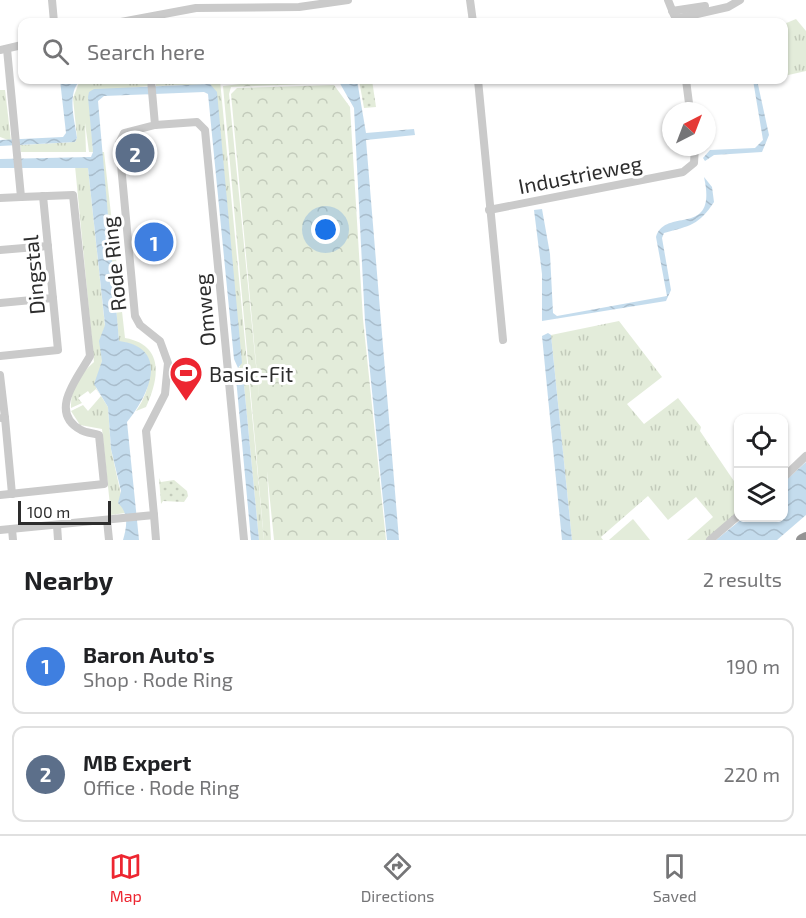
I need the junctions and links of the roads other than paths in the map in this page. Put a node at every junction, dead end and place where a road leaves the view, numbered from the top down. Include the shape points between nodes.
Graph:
1 (52, 0) edge
2 (348, 0) edge
3 (470, 0) edge
4 (668, 0) edge
5 (730, 0) edge
6 (740, 0) edge
7 (319, 2) edge
8 (54, 18) edge
9 (156, 18) edge
10 (472, 18) edge
11 (675, 18) edge
12 (18, 46) edge
13 (3, 50) edge
14 (151, 84) edge
15 (478, 84) edge
16 (687, 84) edge
17 (689, 102) edge
18 (155, 124) junction
19 (694, 156) edge
20 (44, 196) junction
21 (21, 197) junction
22 (0, 198) edge
23 (489, 210) junction
24 (48, 246) junction
25 (0, 250) edge
26 (53, 298) junction
27 (0, 303) edge
28 (503, 340) dead end
29 (0, 356) edge
30 (0, 375) edge
31 (2, 418) edge
32 (806, 456) edge
33 (788, 472) edge
34 (12, 494) junction
35 (0, 495) edge
36 (154, 514) junction
37 (734, 519) edge
38 (107, 520) junction
39 (57, 525) junction
40 (12, 529) junction
41 (0, 530) edge
42 (13, 540) edge
43 (58, 540) edge
44 (109, 540) edge
45 (156, 540) edge
46 (244, 540) edge
47 (710, 540) edge

1 - 8 street
2 - 7 street
3 - 10 street
4 - 11 street
5 - 11 street
6 - 11 street via 728,7
7 - 9 street via 212,7
12 - 13 street
13 - 21 street
14 - 18 street
15 - 23 street, Industrieweg
16 - 17 street
18 - 36 street, Rode Ring via 124,133 119,143 135,316 162,345 168,363 164,399 146,431
18 - 46 street, Omweg via 197,122 205,130
19 - 23 street, Industrieweg via 694,163 683,172
20 - 21 street
20 - 24 street, Dingstal
20 - 34 street via 73,195 90,356 74,378 66,411 79,429 99,435 104,484
21 - 22 street
23 - 28 street, Industrieweg
24 - 25 street
24 - 26 street, Dingstal
26 - 27 street
26 - 29 street, Dingstal via 58,350
30 - 31 street
31 - 34 street
32 - 33 street
34 - 35 street
36 - 38 street
36 - 45 street
37 - 47 street
38 - 39 street
38 - 44 street
39 - 40 street
39 - 43 street
40 - 41 street
40 - 42 street

